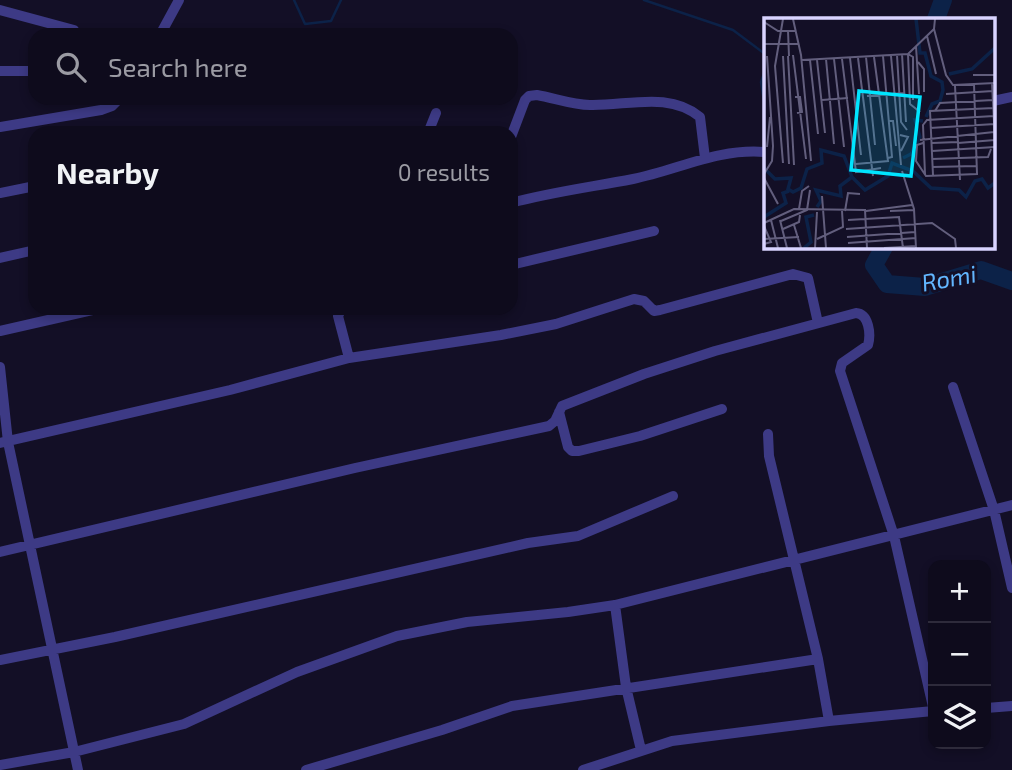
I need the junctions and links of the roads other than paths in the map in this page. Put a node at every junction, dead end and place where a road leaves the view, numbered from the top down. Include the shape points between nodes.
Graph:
1 (179, 0) edge
2 (0, 10) edge
3 (67, 28) edge
4 (164, 28) edge
5 (0, 71) edge
6 (28, 71) edge
7 (113, 105) edge
8 (436, 113) dead end
9 (431, 126) edge
10 (515, 126) edge
11 (0, 127) edge
12 (764, 152) edge
13 (705, 158) junction
14 (28, 187) edge
15 (0, 193) edge
16 (518, 199) edge
17 (654, 231) dead end
18 (28, 252) edge
19 (0, 258) edge
20 (518, 263) edge
21 (70, 315) edge
22 (338, 315) edge
23 (818, 323) junction
24 (0, 331) edge
25 (349, 358) junction
26 (0, 367) edge
27 (953, 387) dead end
28 (722, 408) dead end
29 (559, 411) junction
30 (768, 434) dead end
31 (4, 443) edge
32 (673, 496) dead end
33 (1012, 505) edge
34 (993, 510) junction
35 (894, 536) junction
36 (31, 546) junction
37 (0, 552) edge
38 (795, 559) junction
39 (1012, 588) edge
40 (615, 605) junction
41 (53, 649) junction
42 (818, 659) junction
43 (0, 660) edge
44 (626, 687) junction
45 (928, 687) edge
46 (1012, 706) edge
47 (991, 708) edge
48 (928, 710) edge
49 (830, 721) junction
50 (641, 750) junction
51 (74, 752) junction
52 (0, 765) edge
53 (78, 770) edge
54 (306, 770) edge
55 (583, 770) edge

1 - 4 street
2 - 3 street
5 - 6 street
7 - 11 street
8 - 9 street
10 - 13 street via 529,96 588,105 680,104 700,117
12 - 13 street
13 - 16 street via 635,179
14 - 15 street
17 - 20 street
18 - 19 street
21 - 24 street
22 - 25 street
23 - 25 street via 808,278 793,274 660,310 634,299 523,331
23 - 29 street via 644,374
23 - 35 street via 856,313 866,317 868,345 842,363 840,371
25 - 31 street
26 - 31 street
27 - 34 street
28 - 29 street via 579,452 568,447
29 - 36 street via 550,426
30 - 38 street via 769,456
31 - 36 street
32 - 41 street via 578,536 528,543
33 - 34 street
34 - 35 street
34 - 39 street
35 - 38 street
35 - 45 street
36 - 37 street
36 - 41 street
38 - 40 street
38 - 42 street
40 - 44 street
40 - 51 street via 467,622 397,636 297,672 184,724
41 - 43 street
41 - 51 street
42 - 44 street
42 - 49 street
44 - 50 street
44 - 54 street via 512,706
46 - 47 street
48 - 49 street
49 - 50 street via 672,741
50 - 55 street
51 - 52 street
51 - 53 street

